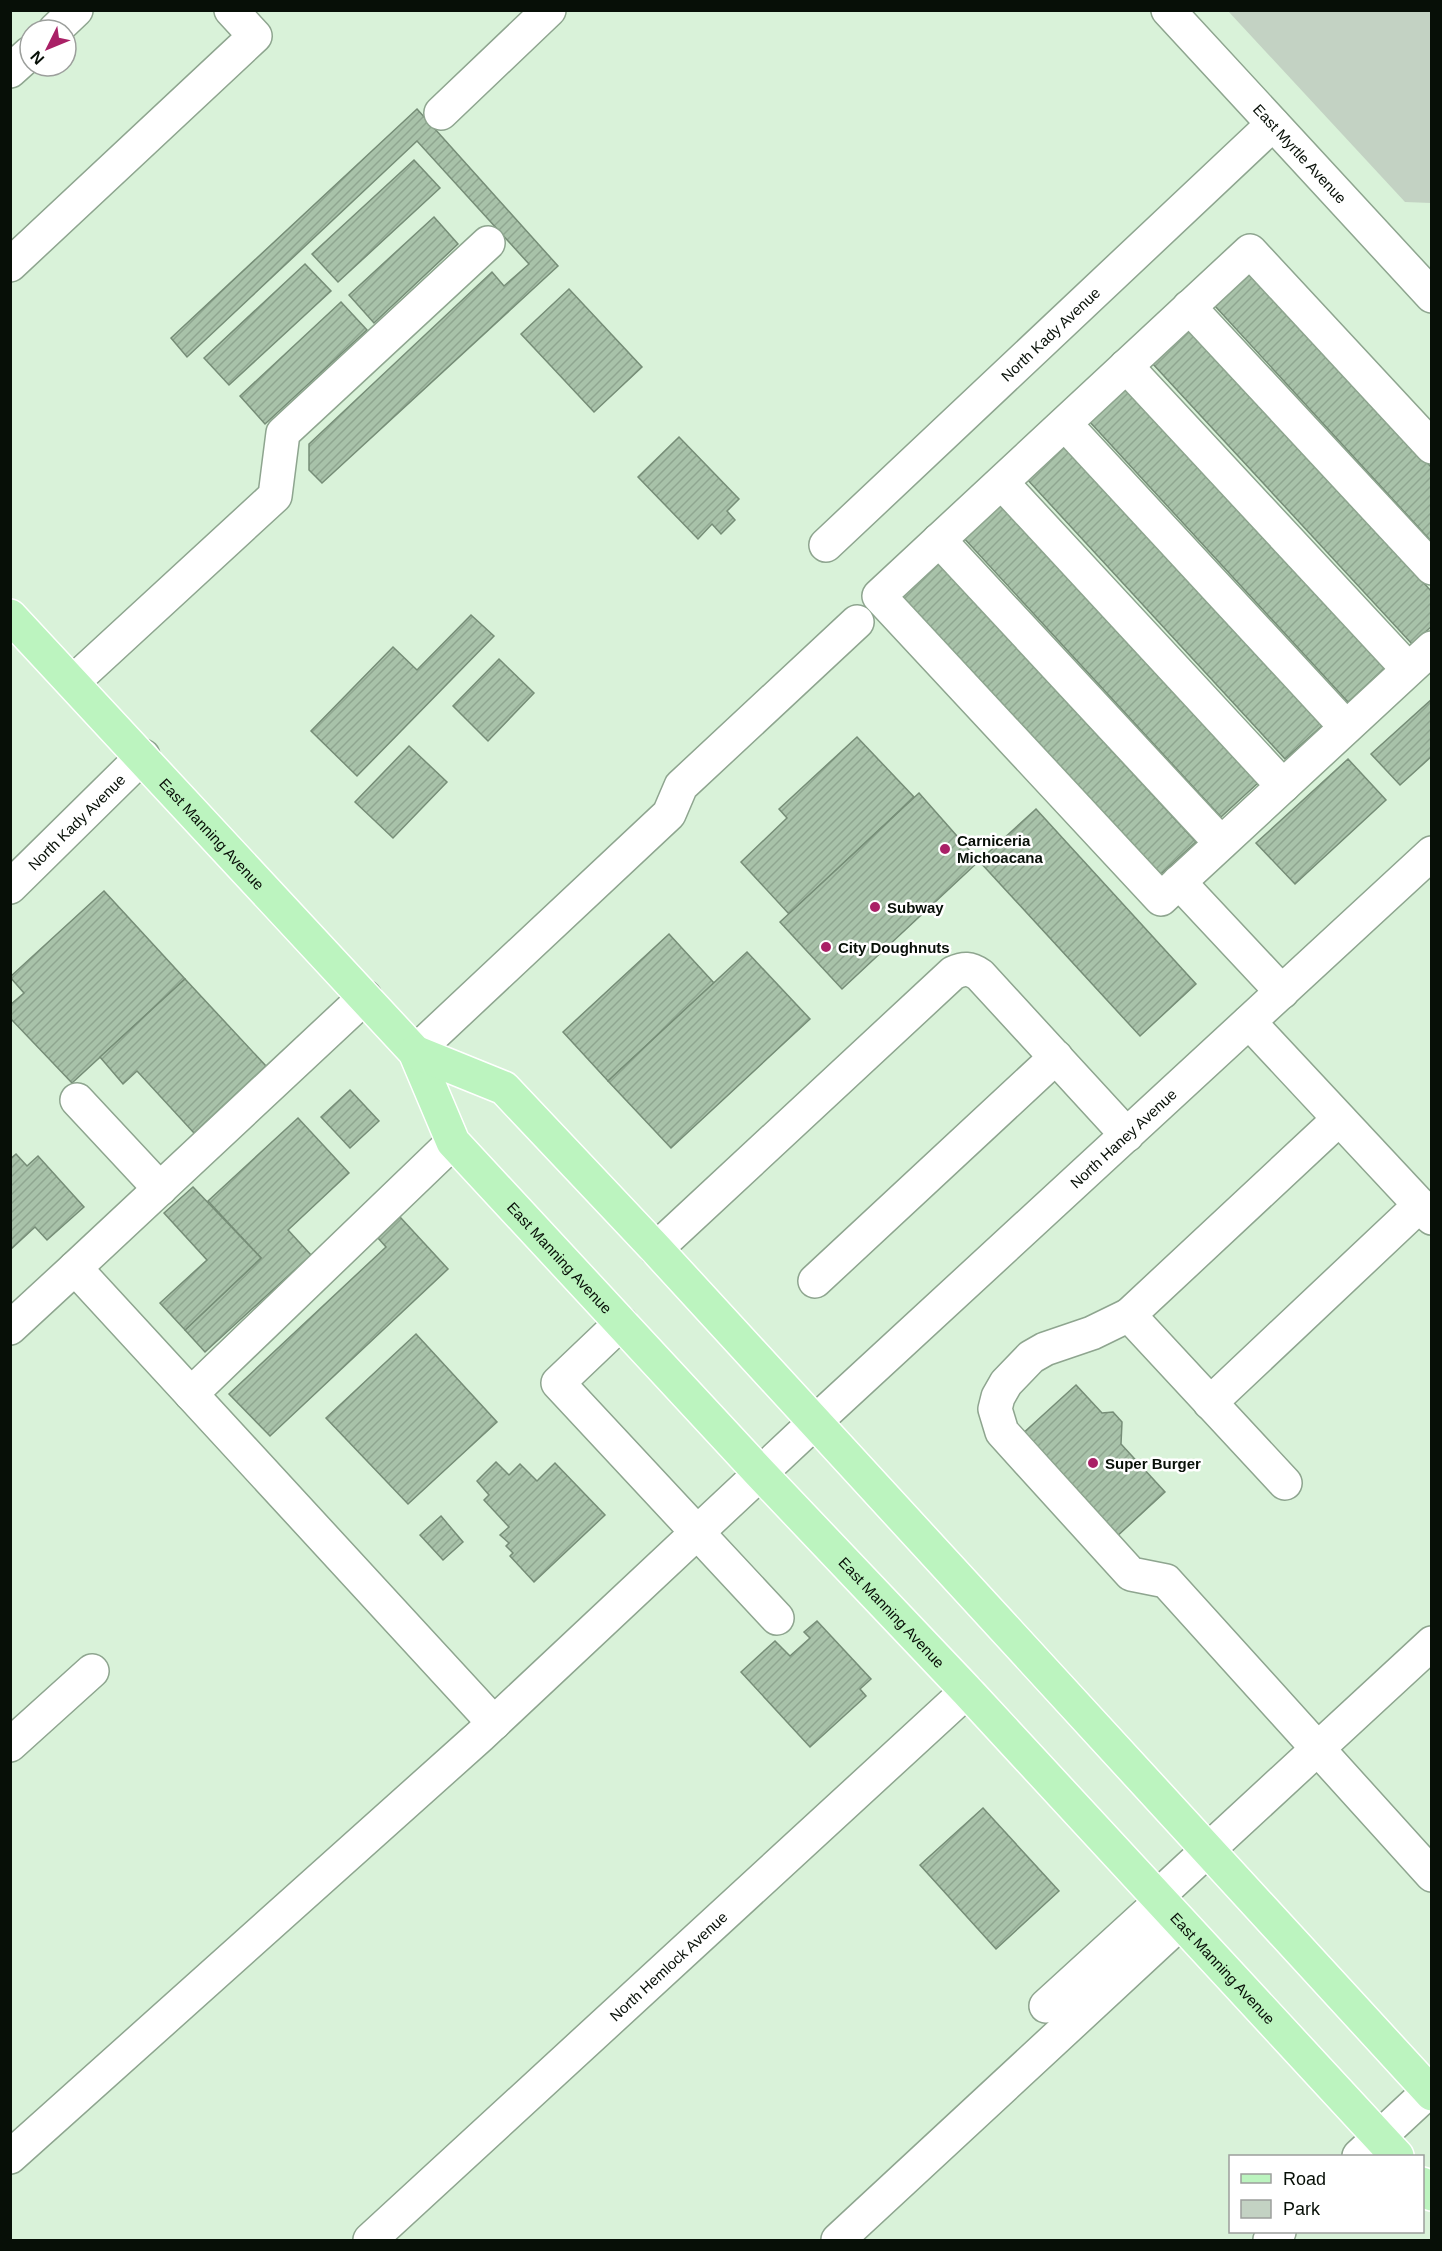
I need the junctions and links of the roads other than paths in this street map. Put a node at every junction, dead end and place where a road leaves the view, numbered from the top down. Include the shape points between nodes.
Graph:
1 (231, 10) edge
2 (549, 10) edge
3 (1168, 10) edge
4 (441, 113) dead end
5 (1273, 124) junction
6 (488, 243) dead end
7 (10, 265) edge
8 (1426, 280) edge
9 (1190, 308) junction
10 (1126, 366) junction
11 (1065, 424) junction
12 (1431, 447) edge
13 (1002, 483) junction
14 (939, 540) junction
15 (826, 545) dead end
16 (1431, 568) edge
17 (10, 616) edge
18 (857, 622) dead end
19 (1431, 648) edge
20 (1408, 669) junction
21 (73, 682) junction
22 (1346, 727) junction
23 (142, 756) junction
24 (1283, 786) junction
25 (1221, 843) junction
26 (1431, 853) edge
27 (1179, 882) junction
28 (10, 887) edge
29 (1282, 992) junction
30 (365, 997) junction
31 (1249, 1023) junction
32 (415, 1052) junction
33 (1056, 1057) junction
34 (77, 1100) dead end
35 (1339, 1119) junction
36 (1127, 1135) junction
37 (453, 1142) junction
38 (160, 1189) junction
39 (1426, 1212) edge
40 (656, 1249) junction
41 (75, 1268) junction
42 (815, 1281) dead end
43 (1130, 1315) junction
44 (621, 1323) junction
45 (10, 1328) edge
46 (191, 1394) junction
47 (1210, 1403) junction
48 (815, 1422) junction
49 (760, 1473) junction
50 (1285, 1483) dead end
51 (698, 1532) junction
52 (777, 1618) dead end
53 (1431, 1643) edge
54 (92, 1671) dead end
55 (967, 1691) junction
56 (494, 1723) junction
57 (10, 1745) edge
58 (1317, 1749) junction
59 (1207, 1851) junction
60 (1431, 1875) edge
61 (1166, 1907) junction
62 (1046, 2006) dead end
63 (1430, 2092) edge
64 (1378, 2150) edge
65 (10, 2157) edge
66 (370, 2241) edge
67 (838, 2241) edge

1 - 7 street via 255,36
2 - 4 street
3 - 5 street, East Myrtle Avenue
5 - 8 street, East Myrtle Avenue
5 - 15 street, North Kady Avenue
6 - 21 street via 283,432 275,496
9 - 10 street
9 - 12 street via 1250,251
9 - 16 street
10 - 11 street
10 - 20 street
11 - 13 street
11 - 22 street
13 - 14 street
13 - 24 street
14 - 25 street
14 - 27 street via 879,596 1161,899
17 - 21 main road, East Manning Avenue
18 - 32 street via 681,786 669,814
19 - 20 street
20 - 22 street
21 - 23 main road, East Manning Avenue
22 - 24 street
23 - 28 street, North Kady Avenue
23 - 30 main road, East Manning Avenue
24 - 25 street
25 - 27 street
26 - 29 street, North Haney Avenue
27 - 29 street
29 - 31 street, North Haney Avenue
30 - 32 main road, East Manning Avenue
30 - 38 street
31 - 35 street
31 - 36 street, North Haney Avenue
32 - 37 main road, East Manning Avenue
32 - 40 main road, East Manning Avenue via 504,1088
33 - 36 street
33 - 40 street via 980,975 972,969 953,973
33 - 42 street
34 - 38 street
35 - 39 street
35 - 43 street
36 - 48 street, North Haney Avenue
37 - 44 main road, East Manning Avenue
37 - 46 street
38 - 41 street
39 - 47 street
40 - 48 main road, East Manning Avenue
41 - 45 street
41 - 46 street
43 - 47 street
43 - 58 street via 1031,1357 998,1397 995,1409 1002,1432 1131,1574 1166,1581
44 - 49 main road, East Manning Avenue
44 - 51 street via 558,1383
46 - 56 street
47 - 50 street
48 - 49 street, North Haney Avenue
48 - 59 main road, East Manning Avenue
49 - 51 street, North Haney Avenue
49 - 55 main road, East Manning Avenue
51 - 52 street
51 - 56 street, North Haney Avenue
53 - 58 street
54 - 57 street
55 - 61 main road, East Manning Avenue
55 - 66 street, North Hemlock Avenue
56 - 65 street, North Haney Avenue
58 - 59 street
58 - 60 street
59 - 61 street
59 - 63 main road, East Manning Avenue
61 - 62 street
61 - 64 main road, East Manning Avenue
61 - 67 street
63 - 64 street

